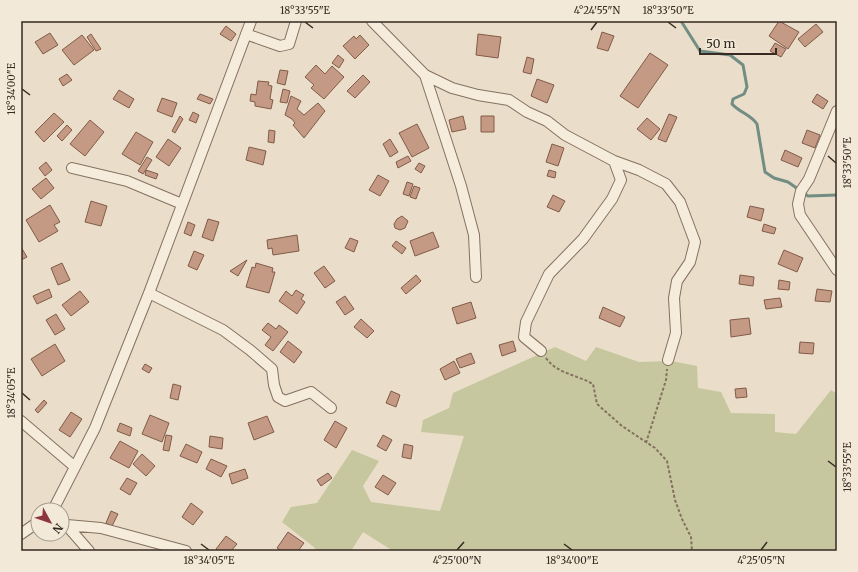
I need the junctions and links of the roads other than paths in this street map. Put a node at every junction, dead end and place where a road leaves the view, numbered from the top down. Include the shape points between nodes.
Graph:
1 (251, 21) edge
2 (296, 21) edge
3 (372, 21) edge
4 (246, 34) junction
5 (425, 75) junction
6 (837, 111) edge
7 (614, 161) junction
8 (72, 168) dead end
9 (182, 204) junction
10 (837, 270) edge
11 (476, 277) dead end
12 (149, 293) junction
13 (541, 351) road end
14 (668, 360) road end
15 (331, 408) dead end
16 (21, 421) edge
17 (75, 467) junction
18 (57, 502) edge
19 (70, 524) edge
20 (30, 528) edge
21 (70, 529) edge
22 (21, 534) edge
23 (89, 551) edge
24 (186, 551) edge

1 - 4 street
2 - 4 street via 289,44 280,46
3 - 5 street
4 - 9 street
5 - 7 street via 452,88 509,100 547,121 565,135
5 - 11 street via 474,235
6 - 10 street via 809,179 801,191 798,204 800,216
7 - 13 street via 621,180 612,199 583,239 549,274 526,322 524,337
7 - 14 street via 666,184 680,202 695,242 690,262 677,281 674,298 676,333
8 - 9 street via 127,181
9 - 12 street
12 - 15 street via 223,330 250,350 272,369 278,397 286,401 311,392
12 - 17 street via 96,428
16 - 17 street
17 - 18 street
19 - 24 street via 101,528
20 - 22 street
21 - 23 street

